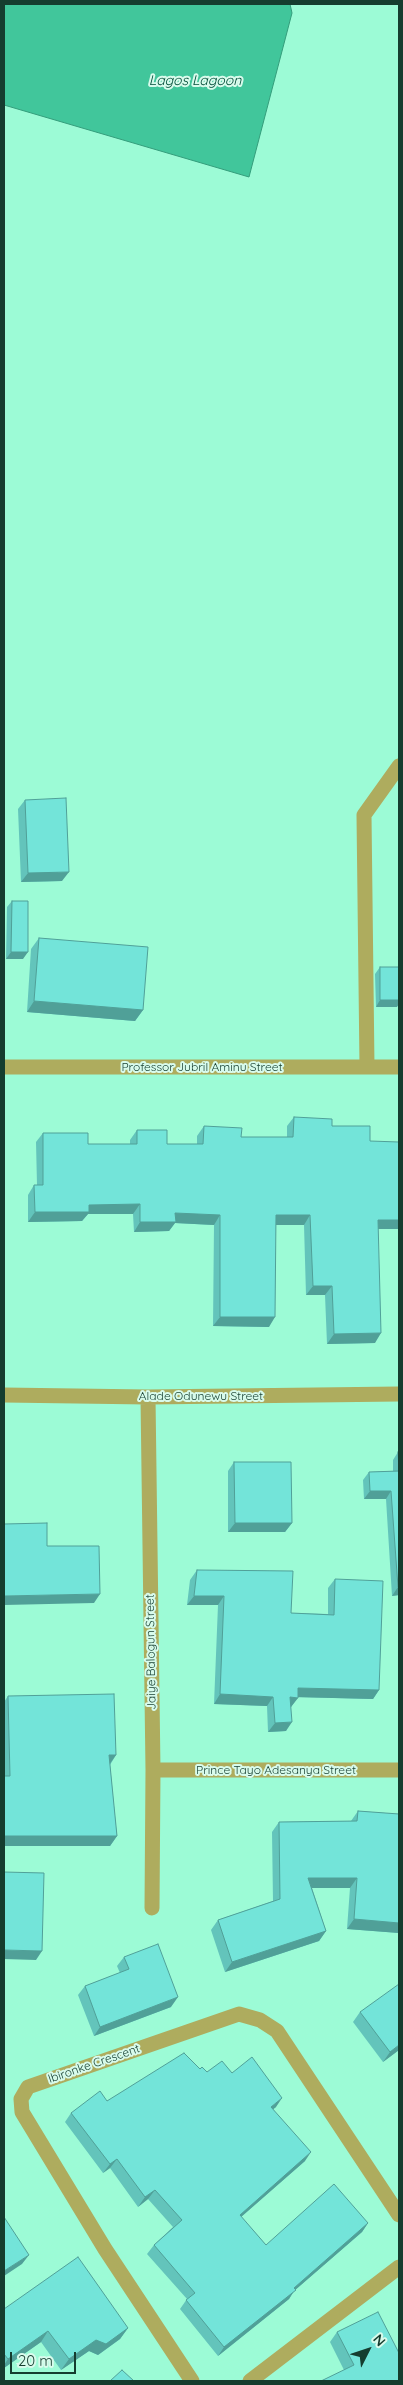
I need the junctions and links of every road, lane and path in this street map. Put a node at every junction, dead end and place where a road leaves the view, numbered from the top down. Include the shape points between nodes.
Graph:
1 (399, 766) edge
2 (4, 1066) edge
3 (367, 1066) junction
4 (399, 1066) edge
5 (399, 1394) edge
6 (4, 1395) edge
7 (148, 1396) junction
8 (154, 1770) junction
9 (399, 1770) edge
10 (152, 1908) dead end
11 (399, 2215) edge
12 (399, 2267) edge
13 (192, 2381) edge
14 (250, 2381) edge

1 - 3 street via 364,815
2 - 3 street, Professor Jubril Aminu Street
3 - 4 street, Professor Jubril Aminu Street
5 - 7 street, Alade Odunewu Street
6 - 7 street, Alade Odunewu Street
7 - 8 street, Jaiye Balogun Street
8 - 9 street, Prince Tayo Adesanya Street
8 - 10 street, Jaiye Balogun Street
11 - 13 street, Ibironke Crescent via 278,2031 260,2020 239,2014 28,2087 21,2099 22,2112 105,2249
12 - 14 street

